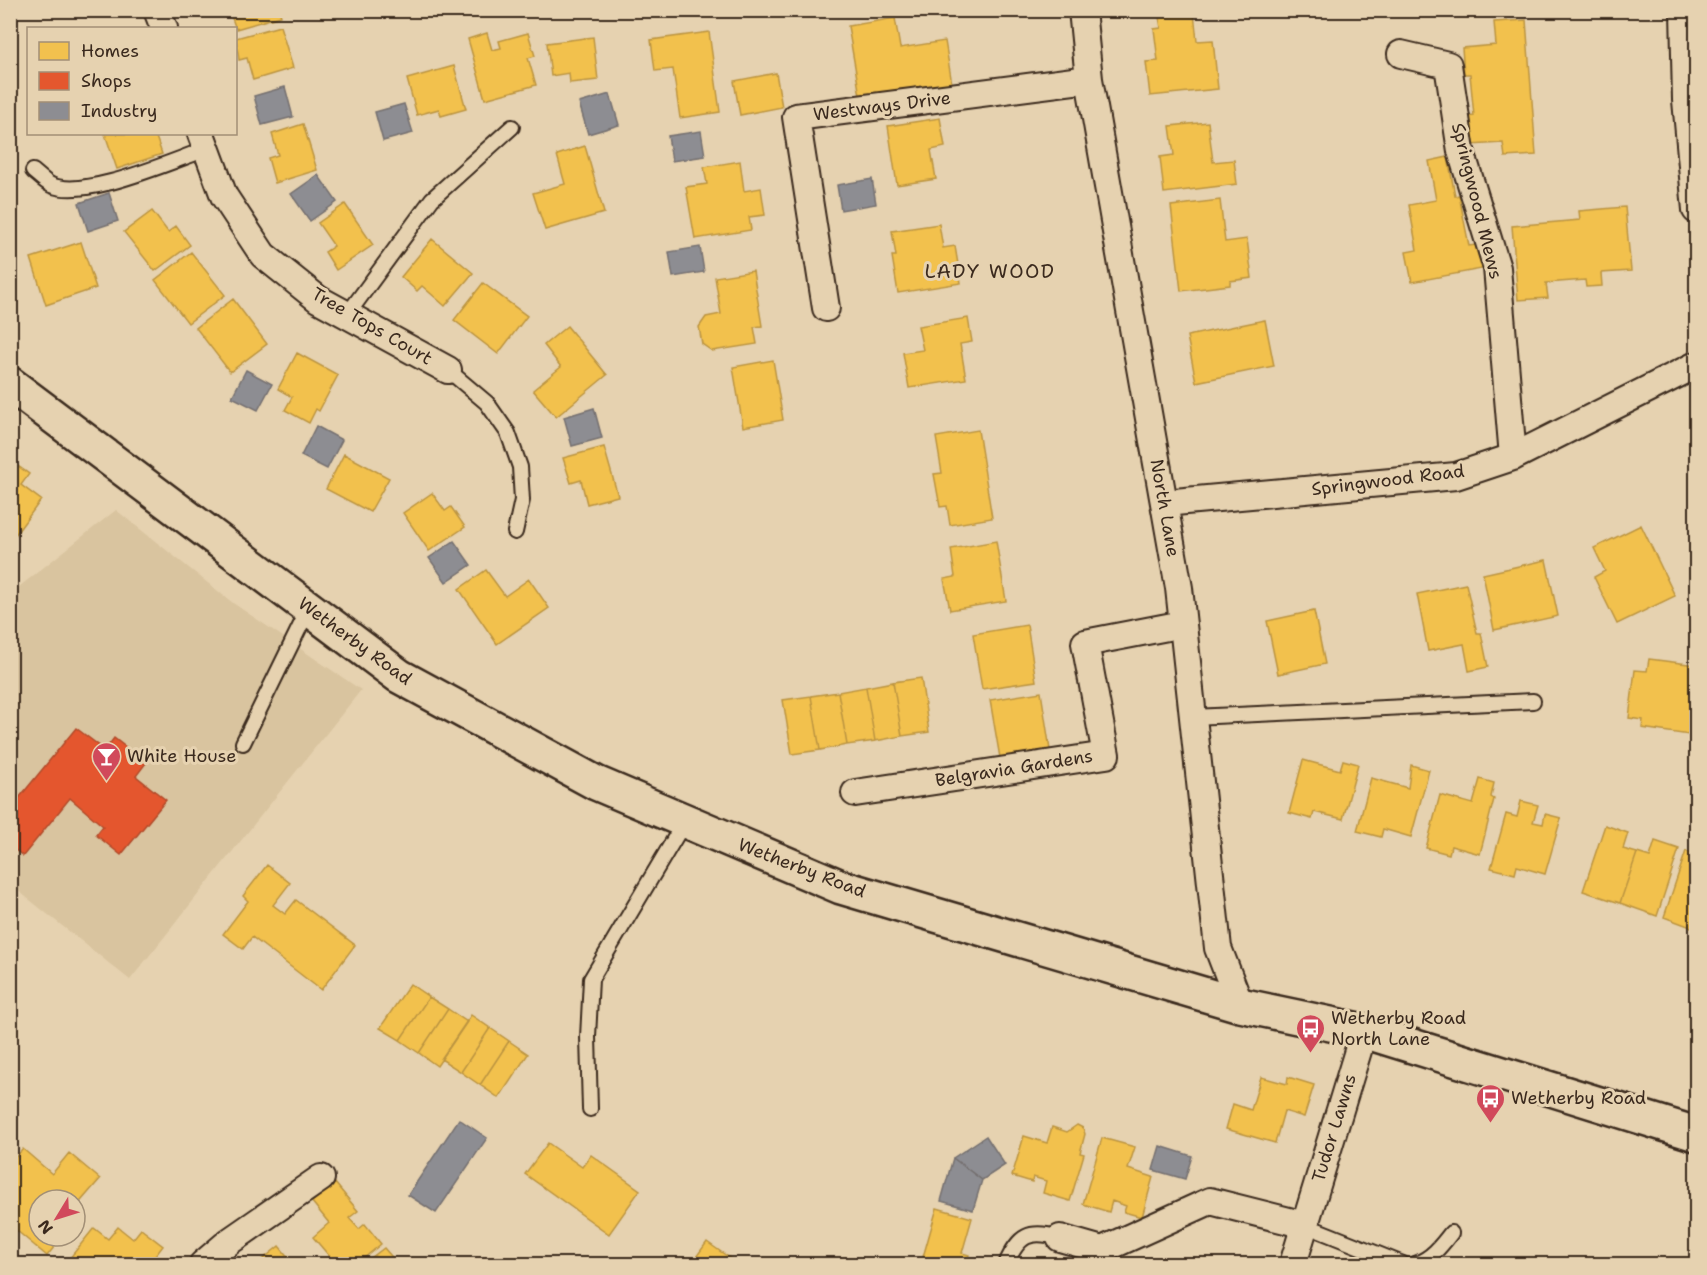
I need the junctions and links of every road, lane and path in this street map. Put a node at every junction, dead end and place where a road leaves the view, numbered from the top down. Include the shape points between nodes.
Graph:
1 (157, 10) edge
2 (1082, 10) edge
3 (1684, 10) edge
4 (164, 27) edge
5 (1401, 54) dead end
6 (1089, 80) junction
7 (512, 127) dead end
8 (204, 141) edge
9 (33, 171) dead end
10 (1696, 210) edge
11 (826, 308) dead end
12 (348, 315) junction
13 (1696, 365) edge
14 (448, 370) joint
15 (10, 384) edge
16 (1513, 457) junction
17 (1164, 503) junction
18 (515, 532) dead end
19 (309, 608) junction
20 (1183, 624) junction
21 (1533, 700) dead end
22 (1193, 717) junction
23 (243, 743) dead end
24 (855, 793) dead end
25 (685, 821) junction
26 (1240, 1005) junction
27 (1364, 1030) junction
28 (590, 1109) dead end
29 (1696, 1134) edge
30 (321, 1178) dead end
31 (1305, 1225) junction
32 (1451, 1233) dead end
33 (1060, 1238) joint
34 (203, 1264) edge
35 (1006, 1264) edge
36 (1293, 1264) edge
37 (1403, 1264) edge
38 (1415, 1264) edge

1 - 4 street
2 - 6 street, North Lane
3 - 10 street via 1686,100
5 - 16 street, Springwood Mews via 1448,65 1461,151 1497,268
6 - 11 street, Westways Drive via 796,117
6 - 17 street, North Lane
7 - 12 lane via 432,199
8 - 9 lane via 110,182 76,190 51,185
8 - 12 street, Tree Tops Court via 224,196 263,255 318,298
12 - 14 street, Tree Tops Court
13 - 16 street, Springwood Road
14 - 18 lane via 488,403 508,433 520,467 522,500
15 - 19 street, Wetherby Road
16 - 17 street, Springwood Road via 1456,476
17 - 20 street, North Lane
19 - 23 lane
19 - 25 street, Wetherby Road via 399,676 596,783
20 - 22 street, North Lane
20 - 24 street, Belgravia Gardens via 1085,644 1106,754
21 - 22 lane
22 - 26 street, North Lane via 1218,948
25 - 26 street, Wetherby Road via 841,887
25 - 28 lane via 591,979
26 - 27 street, Wetherby Road
27 - 29 street, Wetherby Road
27 - 31 street, Tudor Lawns
30 - 34 street
31 - 33 street via 1210,1201 1102,1250
31 - 36 street, Tudor Lawns
31 - 37 lane
32 - 38 lane via 1424,1261
33 - 35 lane via 1030,1234 1019,1241

